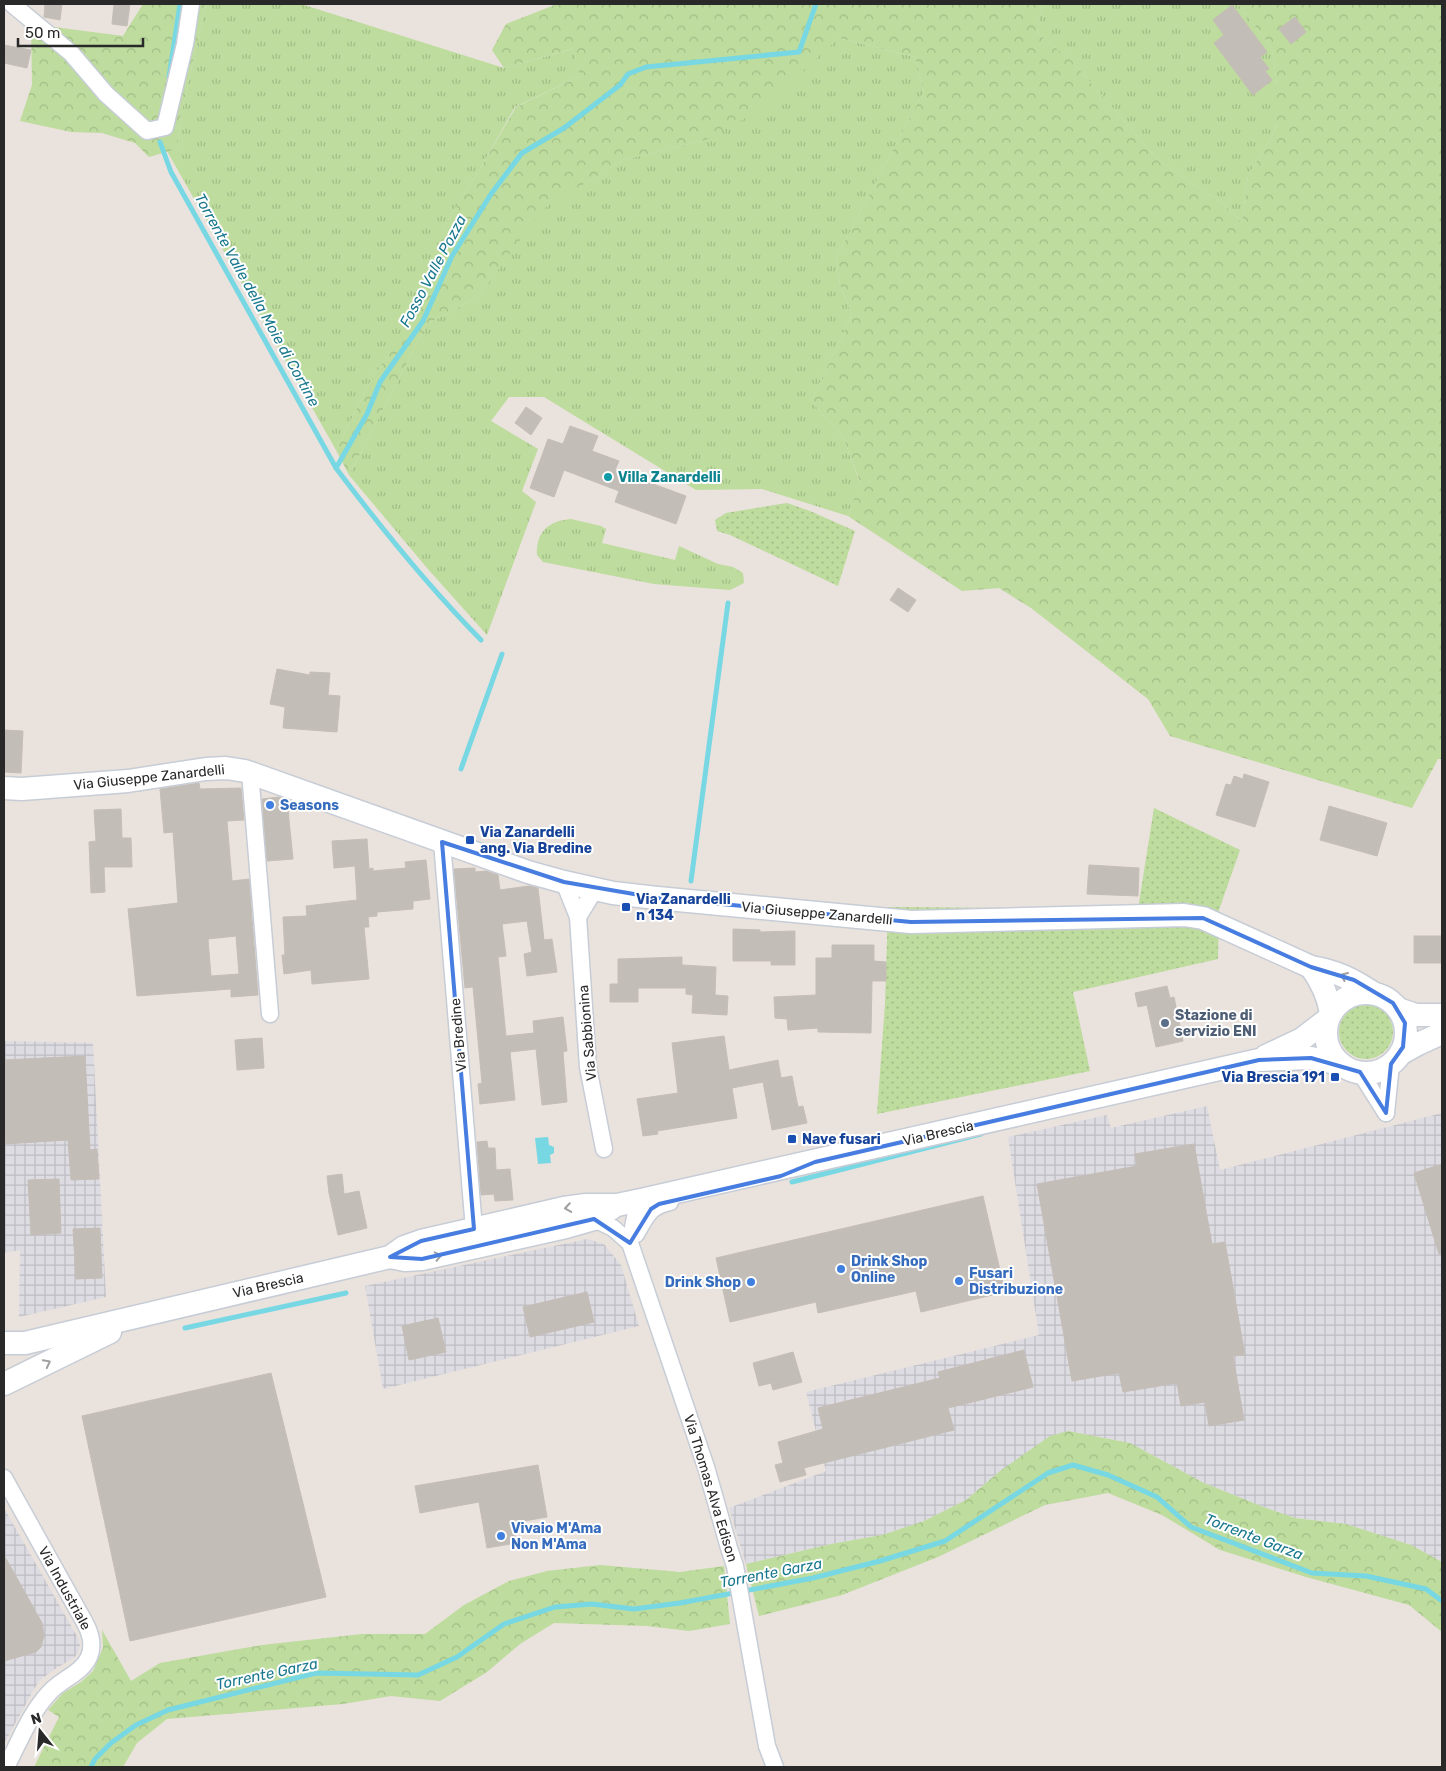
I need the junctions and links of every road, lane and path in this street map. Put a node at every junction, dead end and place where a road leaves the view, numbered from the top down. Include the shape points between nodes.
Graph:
1 (12, 4) edge
2 (191, 4) edge
3 (250, 772) junction
4 (4, 788) edge
5 (442, 842) junction
6 (564, 882) junction
7 (595, 889) junction
8 (578, 917) junction
9 (1311, 967) junction
10 (1373, 993) junction
11 (1398, 1009) junction
12 (270, 1014) dead end
13 (1442, 1015) edge
14 (1330, 1016) junction
15 (1442, 1033) edge
16 (1396, 1059) junction
17 (1259, 1060) junction
18 (1350, 1068) junction
19 (604, 1148) dead end
20 (815, 1162) junction
21 (641, 1200) junction
22 (617, 1205) junction
23 (594, 1219) junction
24 (474, 1229) junction
25 (630, 1243) junction
26 (390, 1257) junction
27 (147, 1313) junction
28 (4, 1344) edge
29 (4, 1384) edge
30 (4, 1478) edge
31 (6, 1767) edge
32 (775, 1767) edge

1 - 2 street via 71,52 106,94 147,131 165,127
3 - 4 main road, Via Giuseppe Zanardelli via 206,769 128,781
3 - 5 main road, Via Giuseppe Zanardelli
3 - 12 street
5 - 6 main road, Via Giuseppe Zanardelli
5 - 24 street, Via Bredine
6 - 7 main road, Via Giuseppe Zanardelli
6 - 8 street, Via Sabbionina
7 - 8 street
7 - 9 main road, Via Giuseppe Zanardelli via 657,898 911,922 1203,918
8 - 19 street, Via Sabbionina via 588,1067
10 -> 9 main road, Via Giuseppe Zanardelli via 1354,980 1330,970
9 - 14 main road via 1328,997
10 - 11 main road
10 - 14 main road, Via Brescia via 1349,996
11 - 13 main road via 1416,1015
11 - 16 main road via 1405,1023 1406,1039
14 - 17 main road, Via Brescia via 1302,1038
14 - 18 main road via 1327,1044 1332,1055
15 - 16 main road, Via Brescia
16 - 18 main road, Via Brescia via 1377,1071
16 - 18 street via 1386,1114
17 - 18 main road, Via Brescia via 1311,1058
17 - 20 main road, Via Brescia
20 - 21 main road, Via Brescia
20 - 25 street via 781,1176 659,1204 651,1209
21 - 22 main road, Via Brescia
21 - 25 street, Via Thomas Alva Edison
22 - 23 main road, Via Brescia
22 -> 24 main road, Via Brescia via 564,1208
23 - 25 street via 613,1228
26 -> 23 main road, Via Brescia via 422,1260
24 - 26 main road, Via Brescia via 420,1241
25 - 32 street, Via Thomas Alva Edison via 706,1467 735,1566 767,1746
26 - 27 main road, Via Brescia
27 - 28 main road, Via Brescia via 24,1344
29 -> 27 main road, Via Brescia
30 - 31 street, Via Industriale via 92,1641 83,1666 39,1705

